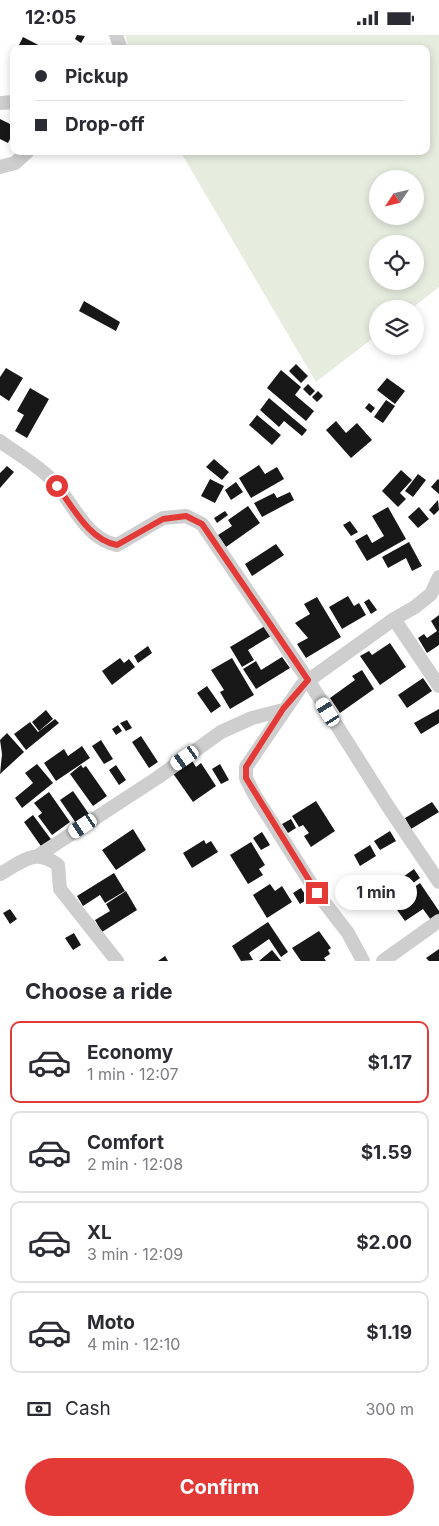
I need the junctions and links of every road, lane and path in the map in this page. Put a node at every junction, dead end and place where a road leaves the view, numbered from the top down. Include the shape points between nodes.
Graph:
1 (24, 155) edge
2 (0, 167) edge
3 (0, 441) edge
4 (439, 577) edge
5 (394, 619) junction
6 (308, 680) junction
7 (439, 686) edge
8 (283, 709) junction
9 (39, 855) junction
10 (0, 874) edge
11 (439, 882) edge
12 (439, 921) edge
13 (117, 961) edge
14 (363, 961) edge
15 (383, 961) edge

1 - 2 street via 15,163
3 - 6 street via 50,478 92,533 108,543 117,545 163,519 186,516 202,524
4 - 5 street via 430,594 416,607
5 - 6 street
5 - 7 street
6 - 8 street
6 - 11 street
8 - 9 street via 221,732
8 - 14 street via 246,767 246,778
9 - 10 street
9 - 13 street via 58,865 60,889
12 - 15 street

